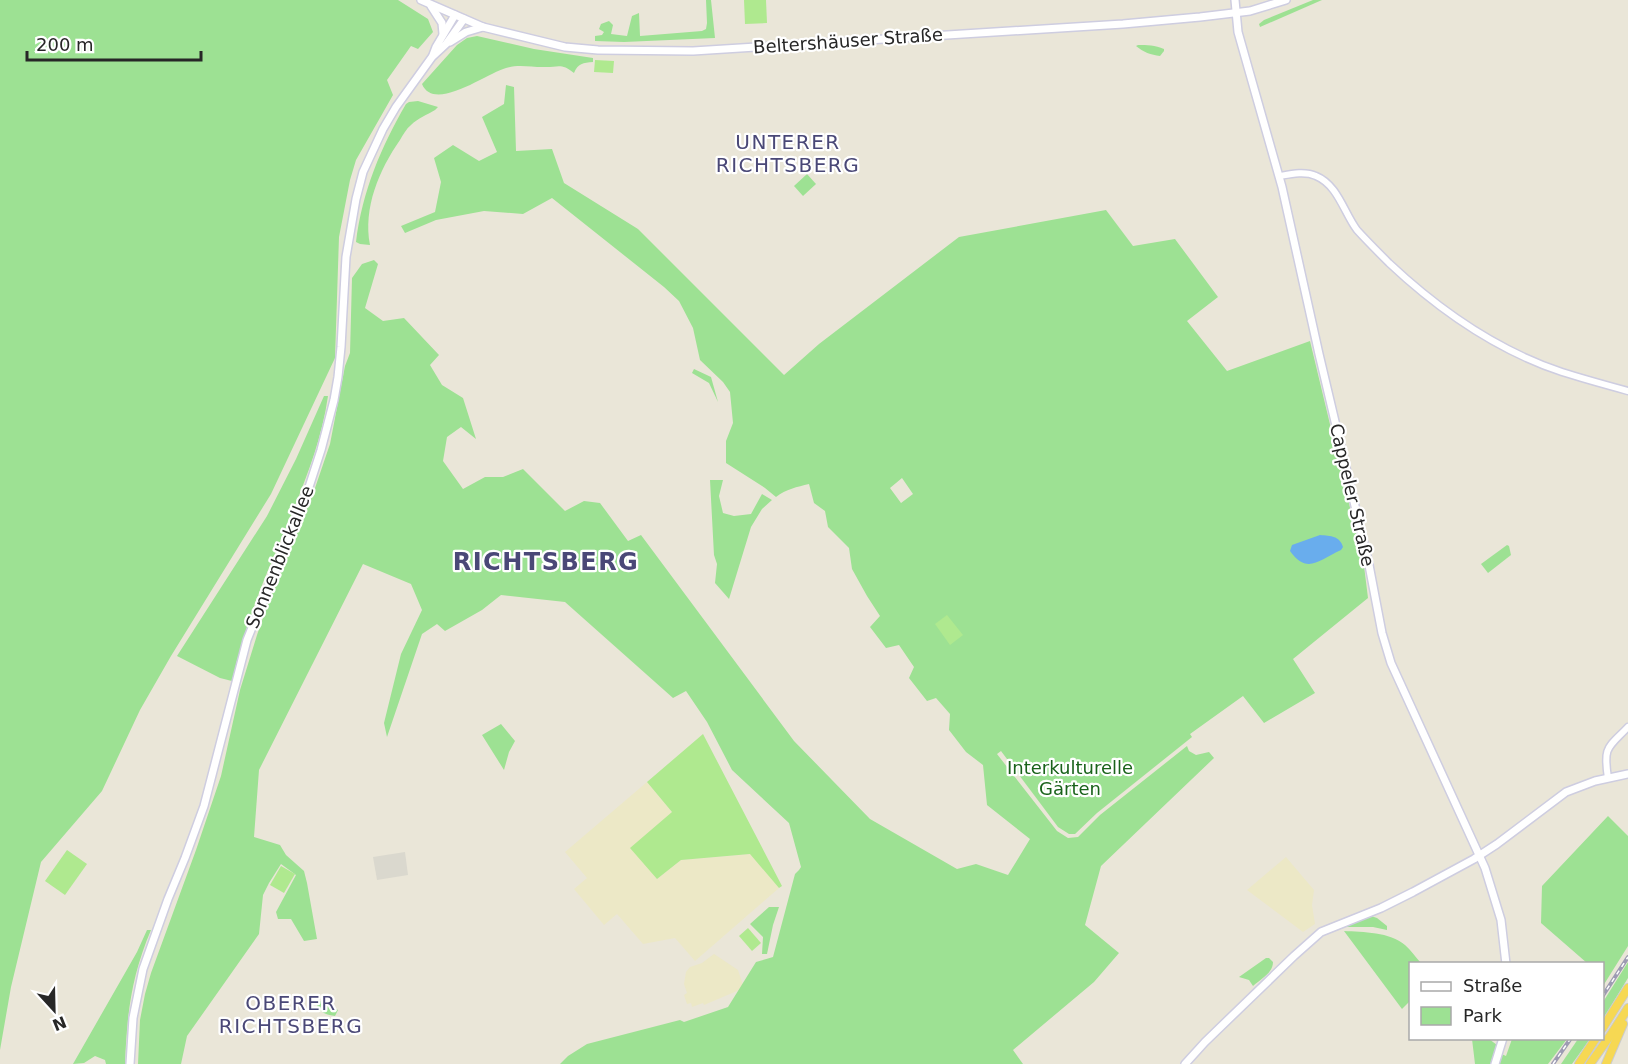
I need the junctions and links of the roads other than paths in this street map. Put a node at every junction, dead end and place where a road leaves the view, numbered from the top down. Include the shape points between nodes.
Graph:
1 (421, 0) edge
2 (1235, 0) edge
3 (1286, 0) edge
4 (429, 4) junction
5 (1236, 12) junction
6 (455, 15) junction
7 (464, 19) junction
8 (483, 27) junction
9 (443, 34) junction
10 (446, 44) junction
11 (432, 57) junction
12 (1280, 176) junction
13 (1628, 391) edge
14 (1628, 727) edge
15 (1628, 774) edge
16 (1608, 778) junction
17 (1480, 855) junction
18 (1506, 962) edge
19 (1628, 988) edge
20 (1628, 1010) edge
21 (1604, 1026) edge
22 (1595, 1040) edge
23 (1503, 1041) edge
24 (130, 1064) edge
25 (1185, 1064) edge
26 (1495, 1064) edge
27 (1579, 1064) edge
28 (1590, 1064) edge
29 (1606, 1064) edge

1 - 4 main road, Beltershäuser Straße
2 - 5 main road, Cappeler Straße
3 - 5 main road, Beltershäuser Straße
4 - 6 main road, Beltershäuser Straße
4 - 9 main road via 442,23
5 - 8 main road, Beltershäuser Straße via 1042,30 693,51 598,51
5 - 12 main road, Cappeler Straße via 1242,51
6 - 7 main road, Beltershäuser Straße
6 - 9 main road, Sonnenblickallee
7 - 8 main road, Beltershäuser Straße
7 - 10 main road, Sonnenblickallee
8 - 10 main road
9 - 11 main road, Sonnenblickallee
10 - 11 main road, Sonnenblickallee
11 - 24 main road, Sonnenblickallee via 383,129 363,172 346,257 338,377 321,450 247,640 204,806 143,969 133,1018
12 - 13 street via 1310,174 1326,183 1357,229 1383,256 1419,291 1478,333 1540,364
12 - 17 main road, Cappeler Straße via 1391,663
14 - 16 street via 1606,752
15 - 16 main road
16 - 17 main road via 1566,792
17 - 18 main road, Cappeler Straße via 1497,907
17 - 25 main road via 1380,908 1322,932
19 - 21 highway
20 - 28 highway
20 - 29 highway
22 - 27 highway
23 - 26 main road

